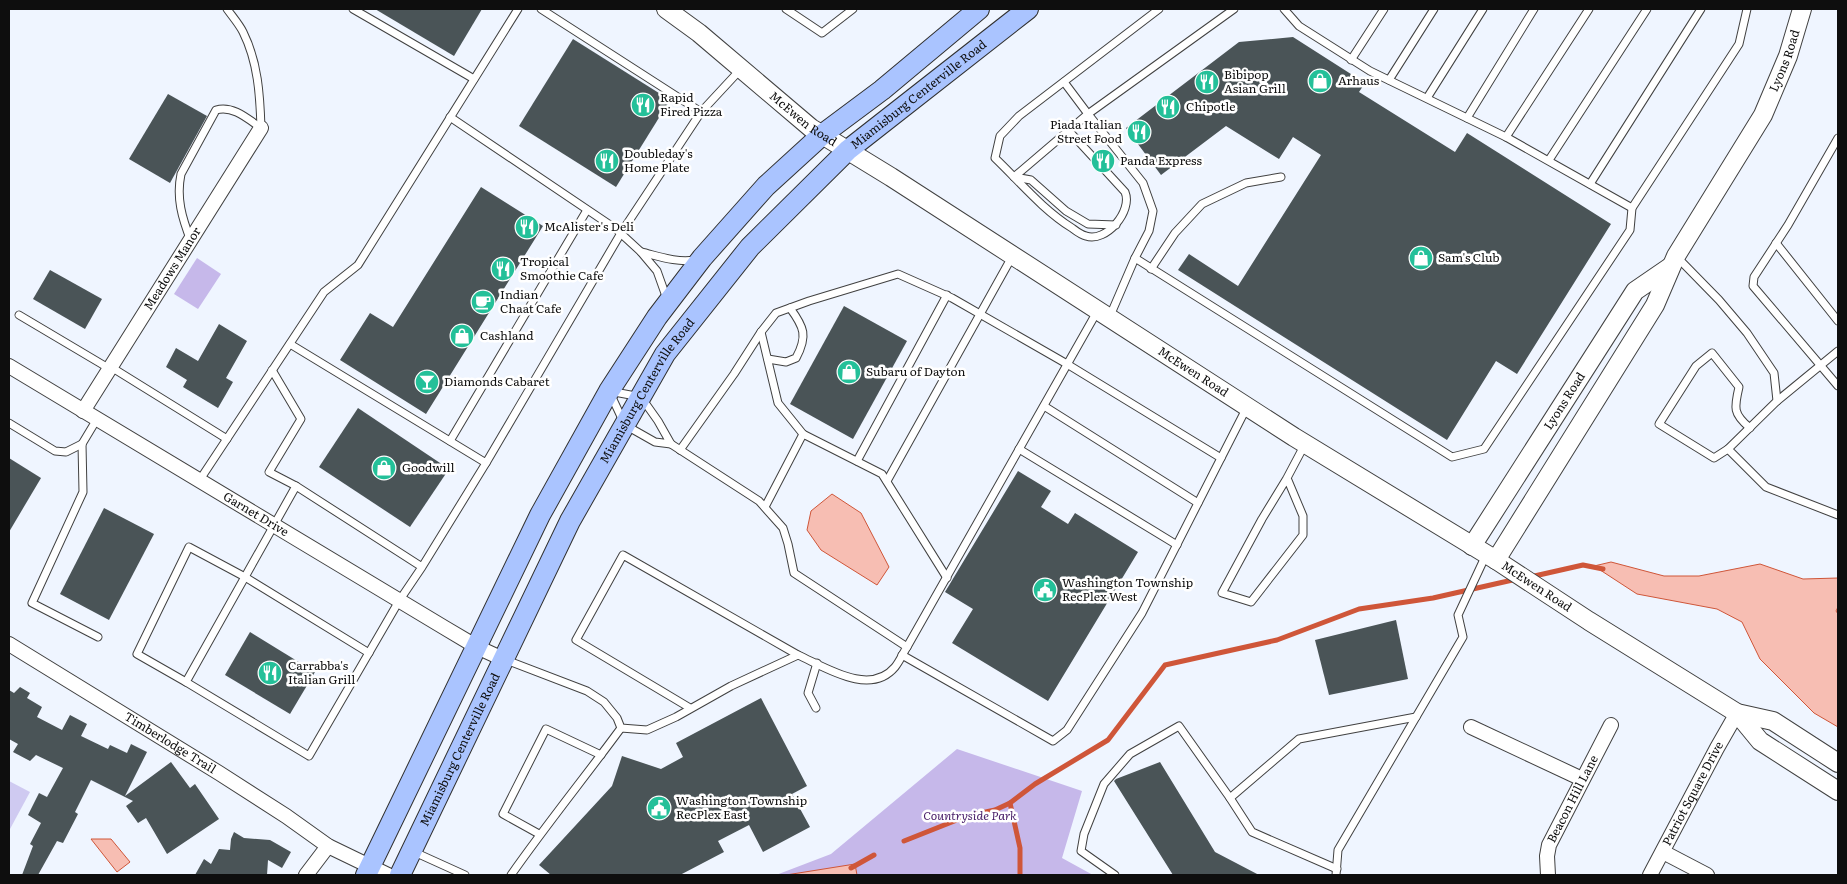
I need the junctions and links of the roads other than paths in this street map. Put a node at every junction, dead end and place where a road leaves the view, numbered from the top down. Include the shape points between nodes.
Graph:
1 (227, 9) edge
2 (352, 9) edge
3 (518, 9) edge
4 (541, 9) edge
5 (666, 9) edge
6 (786, 9) edge
7 (853, 9) edge
8 (979, 9) edge
9 (1028, 9) edge
10 (1159, 9) edge
11 (1234, 9) edge
12 (1284, 9) edge
13 (1384, 9) edge
14 (1434, 9) edge
15 (1483, 9) edge
16 (1534, 9) edge
17 (1589, 9) edge
18 (1647, 9) edge
19 (1701, 9) edge
20 (1747, 9) edge
21 (1802, 9) edge
22 (1351, 60) junction
23 (740, 69) junction
24 (474, 79) junction
25 (1389, 80) junction
26 (1064, 82) junction
27 (1427, 98) junction
28 (701, 112) junction
29 (1088, 114) junction
30 (450, 117) junction
31 (1467, 118) junction
32 (261, 128) junction
33 (1069, 130) junction
34 (823, 134) junction
35 (1506, 136) junction
36 (1838, 138) edge
37 (848, 150) junction
38 (1548, 160) junction
39 (1014, 177) junction
40 (1281, 177) dead end
41 (1590, 184) junction
42 (1632, 208) junction
43 (587, 210) junction
44 (1116, 225) junction
45 (621, 233) junction
46 (191, 240) junction
47 (1776, 244) junction
48 (641, 252) junction
49 (1013, 255) junction
50 (702, 258) junction
51 (1135, 258) junction
52 (1673, 261) junction
53 (1151, 269) junction
54 (946, 295) junction
55 (668, 302) junction
56 (790, 308) junction
57 (980, 313) junction
58 (1104, 313) junction
59 (19, 315) dead end
60 (1838, 321) edge
61 (761, 332) junction
62 (290, 344) junction
63 (1838, 351) edge
64 (768, 360) junction
65 (1067, 364) junction
66 (1821, 365) junction
67 (9, 366) edge
68 (110, 368) junction
69 (272, 370) junction
70 (1838, 386) edge
71 (609, 391) junction
72 (641, 397) junction
73 (1777, 401) junction
74 (1044, 406) junction
75 (1247, 407) junction
76 (84, 411) junction
77 (97, 419) junction
78 (9, 423) edge
79 (625, 425) junction
80 (1750, 428) junction
81 (803, 434) junction
82 (227, 439) junction
83 (450, 441) junction
84 (82, 444) junction
85 (671, 444) junction
86 (1306, 444) junction
87 (1018, 449) junction
88 (1728, 449) junction
89 (680, 450) junction
90 (1221, 458) junction
91 (857, 461) junction
92 (486, 463) junction
93 (1287, 478) junction
94 (199, 481) junction
95 (887, 482) junction
96 (296, 486) junction
97 (1198, 503) junction
98 (764, 507) junction
99 (1838, 515) edge
100 (274, 526) junction
101 (1177, 545) junction
102 (1485, 554) junction
103 (422, 567) junction
104 (245, 577) junction
105 (947, 578) junction
106 (399, 601) junction
107 (98, 637) dead end
108 (9, 644) edge
109 (477, 647) junction
110 (907, 647) junction
111 (369, 653) junction
112 (798, 655) junction
113 (902, 656) junction
114 (503, 658) junction
115 (817, 663) junction
116 (186, 682) junction
117 (690, 708) junction
118 (816, 708) dead end
119 (1737, 713) junction
120 (1416, 717) junction
121 (1611, 725) dead end
122 (1471, 727) dead end
123 (621, 728) junction
124 (601, 756) junction
125 (1838, 763) edge
126 (1582, 779) junction
127 (1838, 791) edge
128 (1230, 798) junction
129 (539, 834) junction
130 (328, 846) junction
131 (412, 851) junction
132 (1663, 852) junction
133 (368, 871) edge
134 (1337, 872) edge
135 (306, 875) edge
136 (388, 875) edge
137 (400, 875) edge
138 (465, 875) edge
139 (511, 875) edge
140 (1115, 875) edge
141 (1548, 875) edge
142 (1650, 875) edge
143 (1707, 875) edge

1 - 32 lane via 243,31 252,55 259,85
2 - 24 lane
3 - 24 lane
4 - 28 lane
5 - 23 street, McEwen Road
6 - 7 lane via 822,33
8 - 34 main road via 882,90
9 - 37 main road, Miamisburg Centerville Road
10 - 26 lane
11 - 29 lane
12 - 22 lane via 1299,26
13 - 22 lane
14 - 25 lane
15 - 27 lane
16 - 31 lane
17 - 35 lane
18 - 38 lane
19 - 41 lane
20 - 42 lane via 1739,44
21 - 52 street, Lyons Road via 1788,56 1763,116
22 - 25 lane
23 - 28 lane
23 - 34 street, McEwen Road via 794,115
24 - 30 lane
25 - 27 lane
26 - 29 lane
26 - 39 lane via 1019,116 1000,136 995,158
27 - 31 lane
28 - 45 lane
29 - 33 lane
29 - 51 lane via 1143,183 1154,211 1149,231
30 - 43 lane
30 - 62 lane via 358,264 324,292
31 - 35 lane
32 - 46 street, Meadows Manor
32 - 46 lane via 230,110 216,110 180,174 178,184 181,214
33 - 39 lane
33 - 44 lane via 1125,192 1126,209
34 - 37 street, McEwen Road
34 - 50 main road via 766,186
35 - 38 lane
36 - 47 lane
37 - 49 street, McEwen Road
37 - 72 main road, Miamisburg Centerville Road via 750,247 665,354
38 - 41 lane
39 - 44 lane via 1032,180 1066,211 1088,224
39 - 44 lane via 1052,212 1086,236 1100,235
40 - 53 lane via 1246,183 1202,204 1175,233
41 - 42 lane
42 - 53 lane via 1630,230 1484,449 1452,457
43 - 45 lane
43 - 83 lane
45 - 48 lane
45 - 92 lane
46 - 68 street, Meadows Manor
47 - 60 lane
47 - 66 lane via 1754,277 1753,286
48 - 50 lane via 687,261
48 - 55 lane via 657,271
49 - 57 lane
49 - 58 street, McEwen Road
50 - 55 main road
51 - 53 lane
51 - 58 lane
52 - 73 lane via 1718,300 1747,333 1774,373
52 - 102 street, Lyons Road via 1655,305
52 - 102 street, Lyons Road via 1635,291
54 - 56 lane via 898,274
54 - 57 lane
54 - 91 lane
55 - 71 main road
56 - 61 lane via 776,313
56 - 64 lane via 801,323 804,334 802,346 796,358 786,362
57 - 65 lane
57 - 95 lane
58 - 65 lane
58 - 75 street, McEwen Road
59 - 68 lane
61 - 64 lane
61 - 89 lane
62 - 69 lane
62 - 83 lane
63 - 66 lane
64 - 81 lane via 778,403
65 - 74 lane
65 - 90 lane
66 - 70 lane
66 - 73 lane
67 - 76 street, Garnet Drive
68 - 76 street, Meadows Manor
68 - 82 lane
69 - 82 lane
69 - 96 lane via 301,419 269,472
71 - 72 lane
71 - 79 lane
71 - 109 main road via 540,515
72 - 79 main road, Miamisburg Centerville Road
72 - 85 lane
73 - 80 lane
74 - 87 lane
74 - 97 lane
75 - 86 street, McEwen Road
75 - 90 lane
76 - 77 street, Garnet Drive
77 - 84 lane
77 - 94 street, Garnet Drive
78 - 84 lane via 55,451 66,452
79 - 85 lane via 655,442
79 - 114 main road, Miamisburg Centerville Road via 570,522
80 - 88 lane
80 - 88 lane via 1736,411 1739,387 1712,353 1696,366 1658,424 1714,458
81 - 91 lane
81 - 98 lane
82 - 94 lane
83 - 92 lane
84 - 107 lane via 83,492 32,603
85 - 89 lane
86 - 93 lane
86 - 102 street, McEwen Road
87 - 101 lane
87 - 105 lane
88 - 99 lane via 1766,487
89 - 98 lane
90 - 97 lane
91 - 95 lane via 882,474
92 - 103 lane
93 - 93 lane via 1262,519 1222,593 1251,602 1303,536 1303,516
94 - 100 street, Garnet Drive
95 - 105 lane
96 - 100 lane
96 - 103 lane
97 - 101 lane
98 - 110 lane via 782,528 794,572
100 - 104 lane
100 - 106 street, Garnet Drive
101 - 113 lane via 1142,613 1068,730 1053,741
102 - 119 street, McEwen Road
102 - 120 lane via 1458,615 1463,637
103 - 106 lane
104 - 111 lane
104 - 116 lane
104 - 116 lane via 189,547 137,654
105 - 110 lane
106 - 109 street, Garnet Drive
106 - 111 lane
108 - 130 street, Timberlodge Trail via 269,805
109 - 114 street, Garnet Drive
109 - 133 main road
110 - 113 lane
111 - 116 lane via 309,756
112 - 115 lane
112 - 117 lane
112 - 117 lane via 623,555 576,640
113 - 115 lane via 894,668 881,677 865,681
114 - 123 lane via 587,691 604,702
114 - 131 main road, Miamisburg Centerville Road
115 - 118 lane via 808,693
117 - 123 lane via 647,730
119 - 125 street, McEwen Road via 1773,721
119 - 127 street, McEwen Road via 1760,741
119 - 132 street, Patriot Square Drive
120 - 128 lane via 1299,739
120 - 134 lane via 1338,850
121 - 126 street, Beacon Hill Lane
122 - 126 street
123 - 124 lane
124 - 129 lane
124 - 129 lane via 546,729 503,814
126 - 141 street, Beacon Hill Lane via 1549,845
128 - 134 lane via 1252,832
128 - 140 lane via 1179,726 1130,754 1104,784 1084,834 1082,851
129 - 139 lane
130 - 133 street, Timberlodge Trail
130 - 135 street
131 - 137 main road, Miamisburg Centerville Road
131 - 138 lane
132 - 142 street, Patriot Square Drive
132 - 143 street
133 - 136 street, Timberlodge Trail

